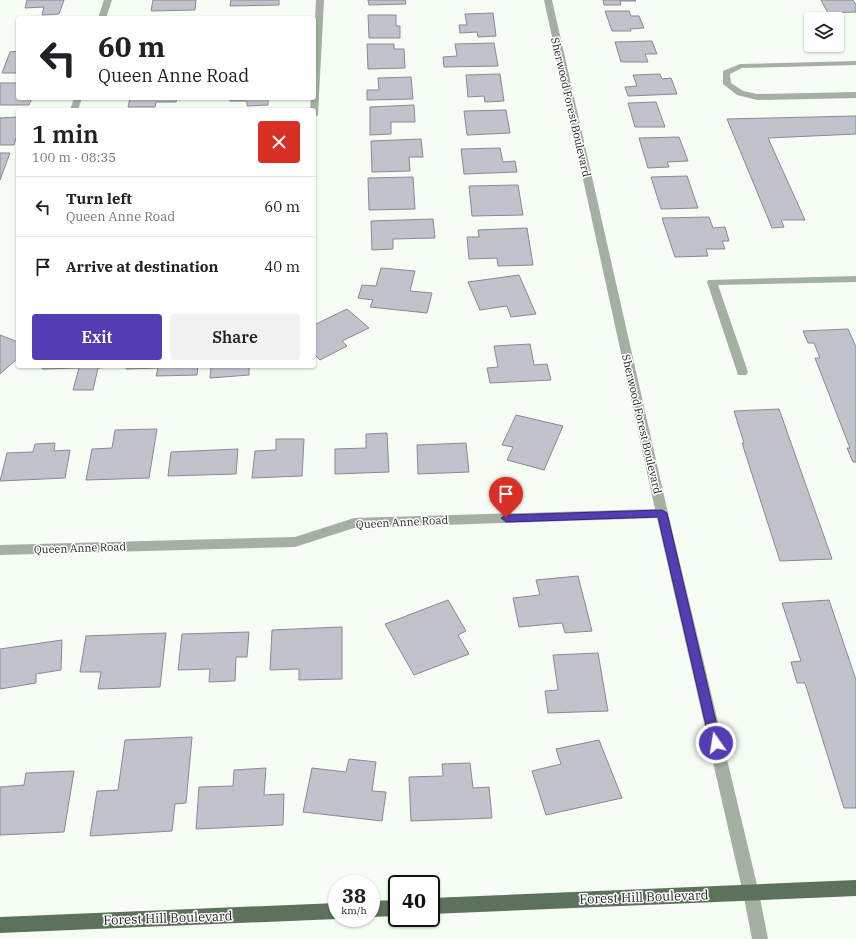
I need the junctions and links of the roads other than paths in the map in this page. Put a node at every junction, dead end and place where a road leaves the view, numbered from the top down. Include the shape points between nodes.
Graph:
1 (108, 0) edge
2 (320, 0) edge
3 (548, 0) edge
4 (103, 16) edge
5 (856, 64) edge
6 (316, 77) edge
7 (856, 95) edge
8 (856, 279) edge
9 (742, 372) dead end
10 (662, 513) junction
11 (0, 550) edge
12 (856, 888) edge
13 (751, 893) junction
14 (440, 906) edge
15 (328, 910) edge
16 (0, 925) edge
17 (760, 939) edge

1 - 4 street
2 - 6 street
3 - 10 street, Sherwood Forest Boulevard
5 - 7 street via 740,66 726,73 727,84 740,93 757,97
8 - 9 street via 712,282
10 - 11 street, Queen Anne Road via 354,523 294,542
10 - 13 street, Sherwood Forest Boulevard
12 - 13 main road, Forest Hill Boulevard
13 - 14 main road, Forest Hill Boulevard
13 - 17 street, Sherwood Forest Boulevard
15 - 16 main road, Forest Hill Boulevard

